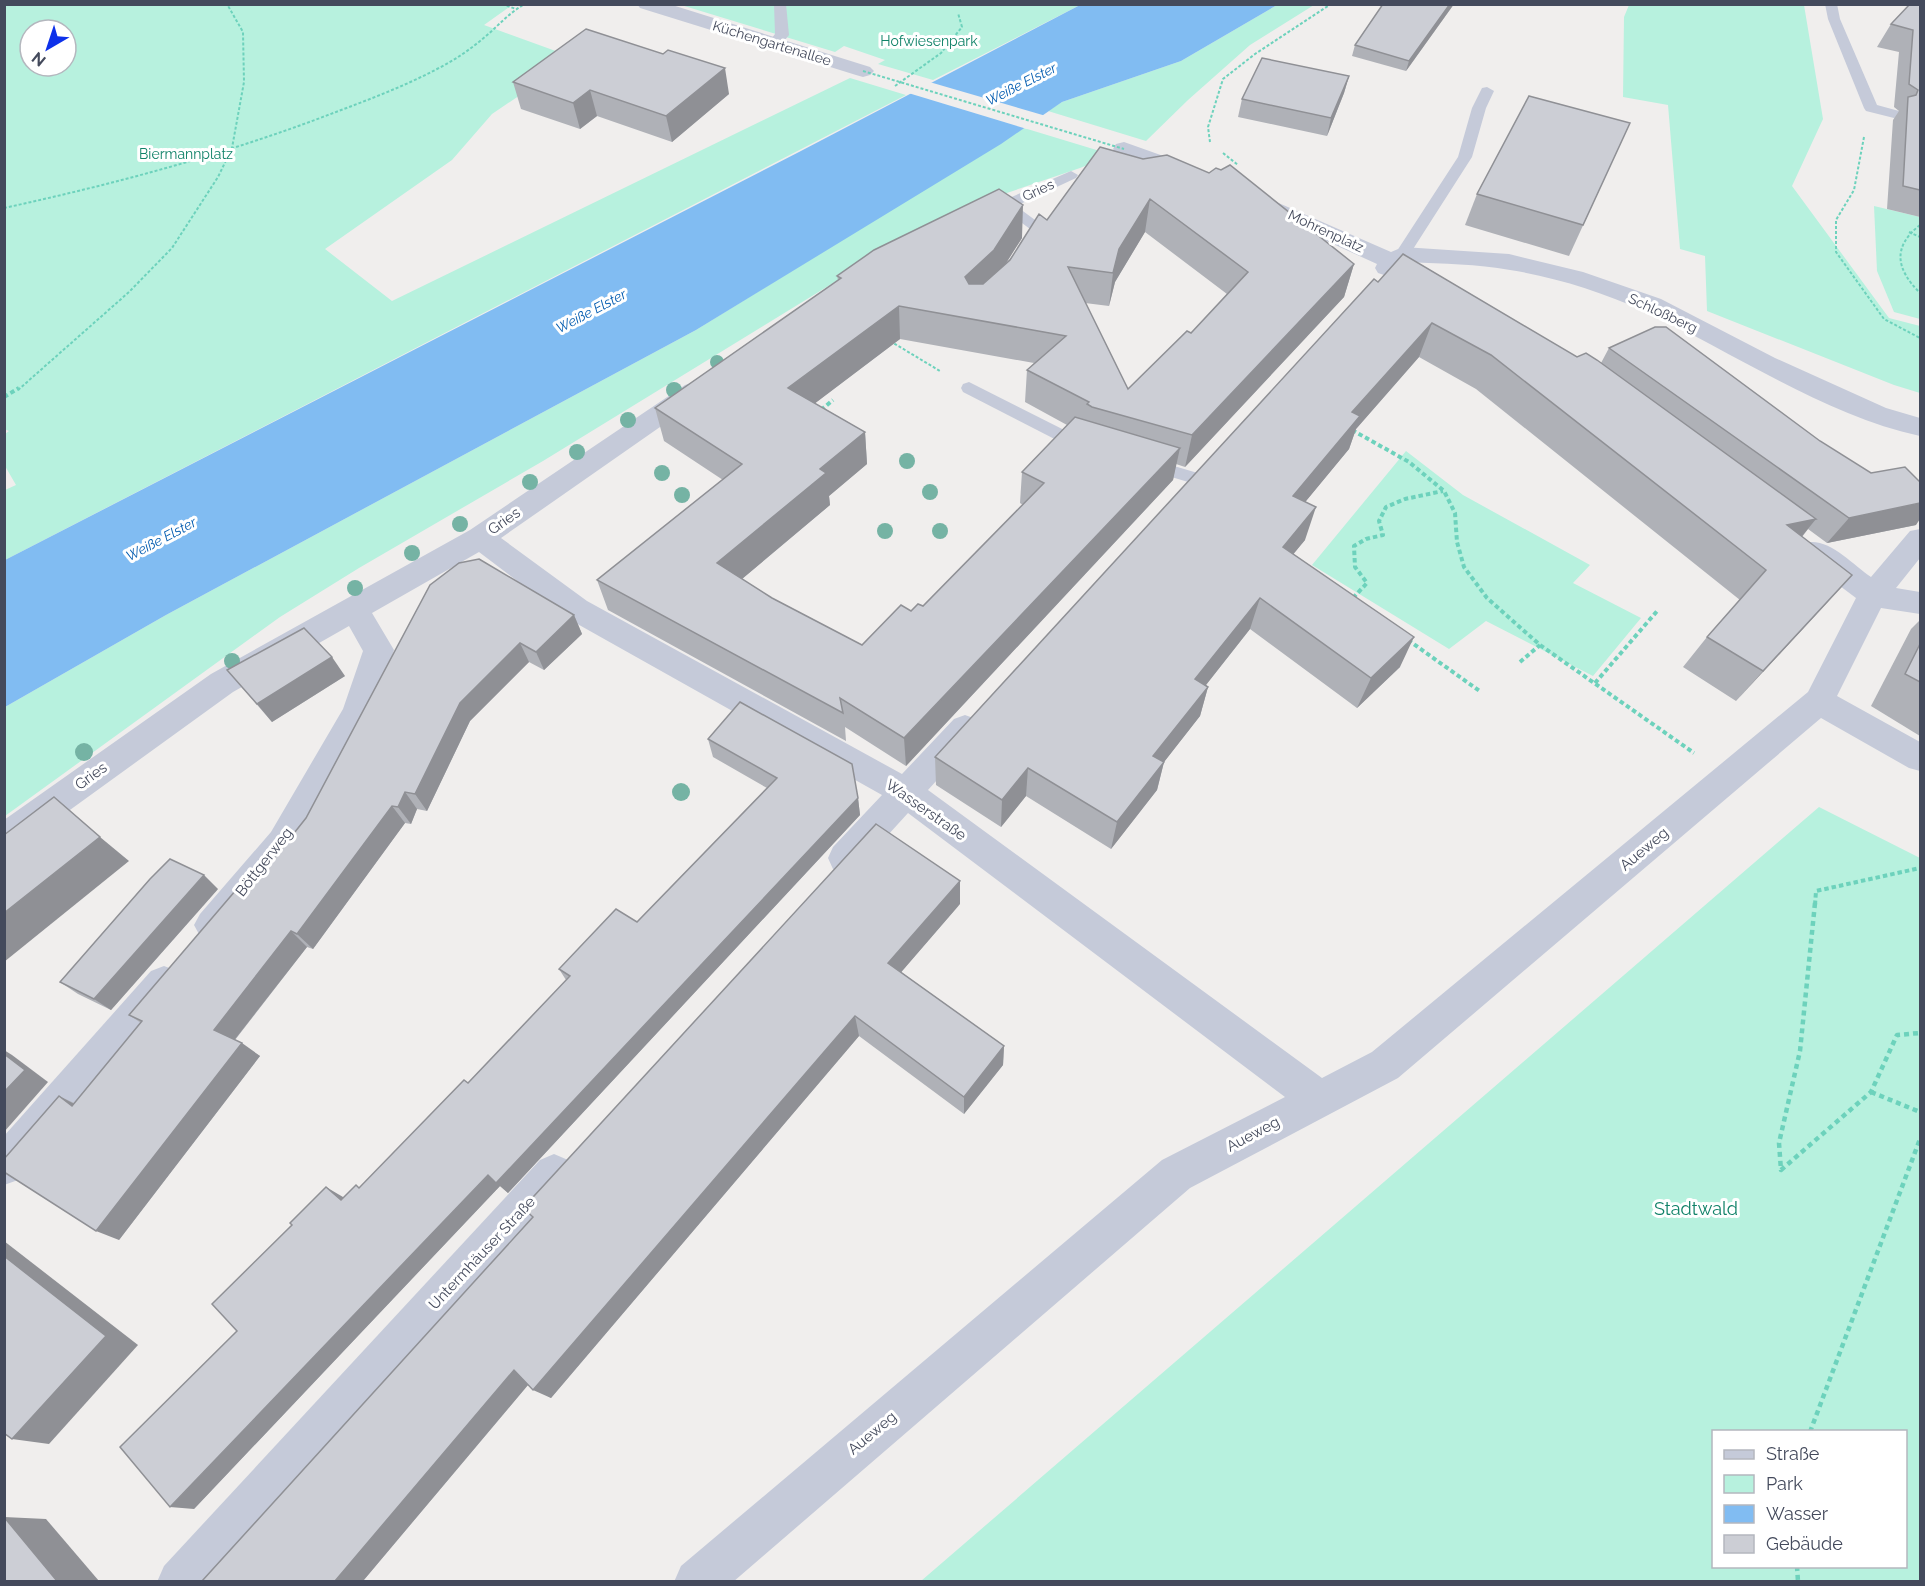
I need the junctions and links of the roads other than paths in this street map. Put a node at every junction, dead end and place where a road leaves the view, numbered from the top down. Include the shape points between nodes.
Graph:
1 (647, 4) edge
2 (780, 4) edge
3 (1831, 4) edge
4 (775, 43) junction
5 (863, 71) road end
6 (1486, 91) dead end
7 (1894, 114) dead end
8 (1124, 149) road end
9 (1071, 175) dead end
10 (1213, 183) edge
11 (1245, 195) edge
12 (1019, 258) edge
13 (1398, 258) junction
14 (1369, 288) edge
15 (1452, 299) edge
16 (711, 379) edge
17 (969, 388) road end
18 (1920, 427) edge
19 (1093, 449) edge
20 (1219, 453) edge
21 (1127, 459) edge
22 (1195, 478) junction
23 (1171, 505) edge
24 (480, 538) junction
25 (1920, 538) edge
26 (1798, 539) edge
27 (1874, 595) junction
28 (1920, 603) edge
29 (354, 609) junction
30 (1819, 701) junction
31 (986, 705) edge
32 (1920, 758) edge
33 (905, 792) junction
34 (4, 839) edge
35 (825, 880) edge
36 (1319, 1099) junction
37 (575, 1152) edge
38 (4, 1166) edge
39 (180, 1581) edge
40 (698, 1581) edge

1 - 4 street, Küchengartenallee
2 - 4 lane via 782,35
3 - 7 lane via 1870,108
4 - 5 street, Küchengartenallee
6 - 13 lane via 1465,157
8 - 10 street
9 - 12 lane, Gries via 994,210 1038,228
11 - 13 street, Mohrenplatz
13 - 14 street
13 - 15 street
13 - 18 street, Schloßberg via 1509,262 1574,277 1652,305 1766,364 1877,414
16 - 24 street, Gries
17 - 19 lane
20 - 22 street
21 - 22 lane
22 - 23 street
24 - 29 street, Gries
24 - 33 street, Wasserstraße via 576,609
25 - 27 street
26 - 27 street
27 - 28 street
27 - 30 street
29 - 34 street, Gries via 222,682
29 - 38 street, Böttgerweg via 379,650 358,712 283,842
30 - 32 street
30 - 36 street, Aueweg via 1385,1065
31 - 33 street
33 - 35 street
33 - 36 street, Wasserstraße
36 - 40 street, Aueweg via 1176,1174
37 - 39 street, Untermhäuser Straße

